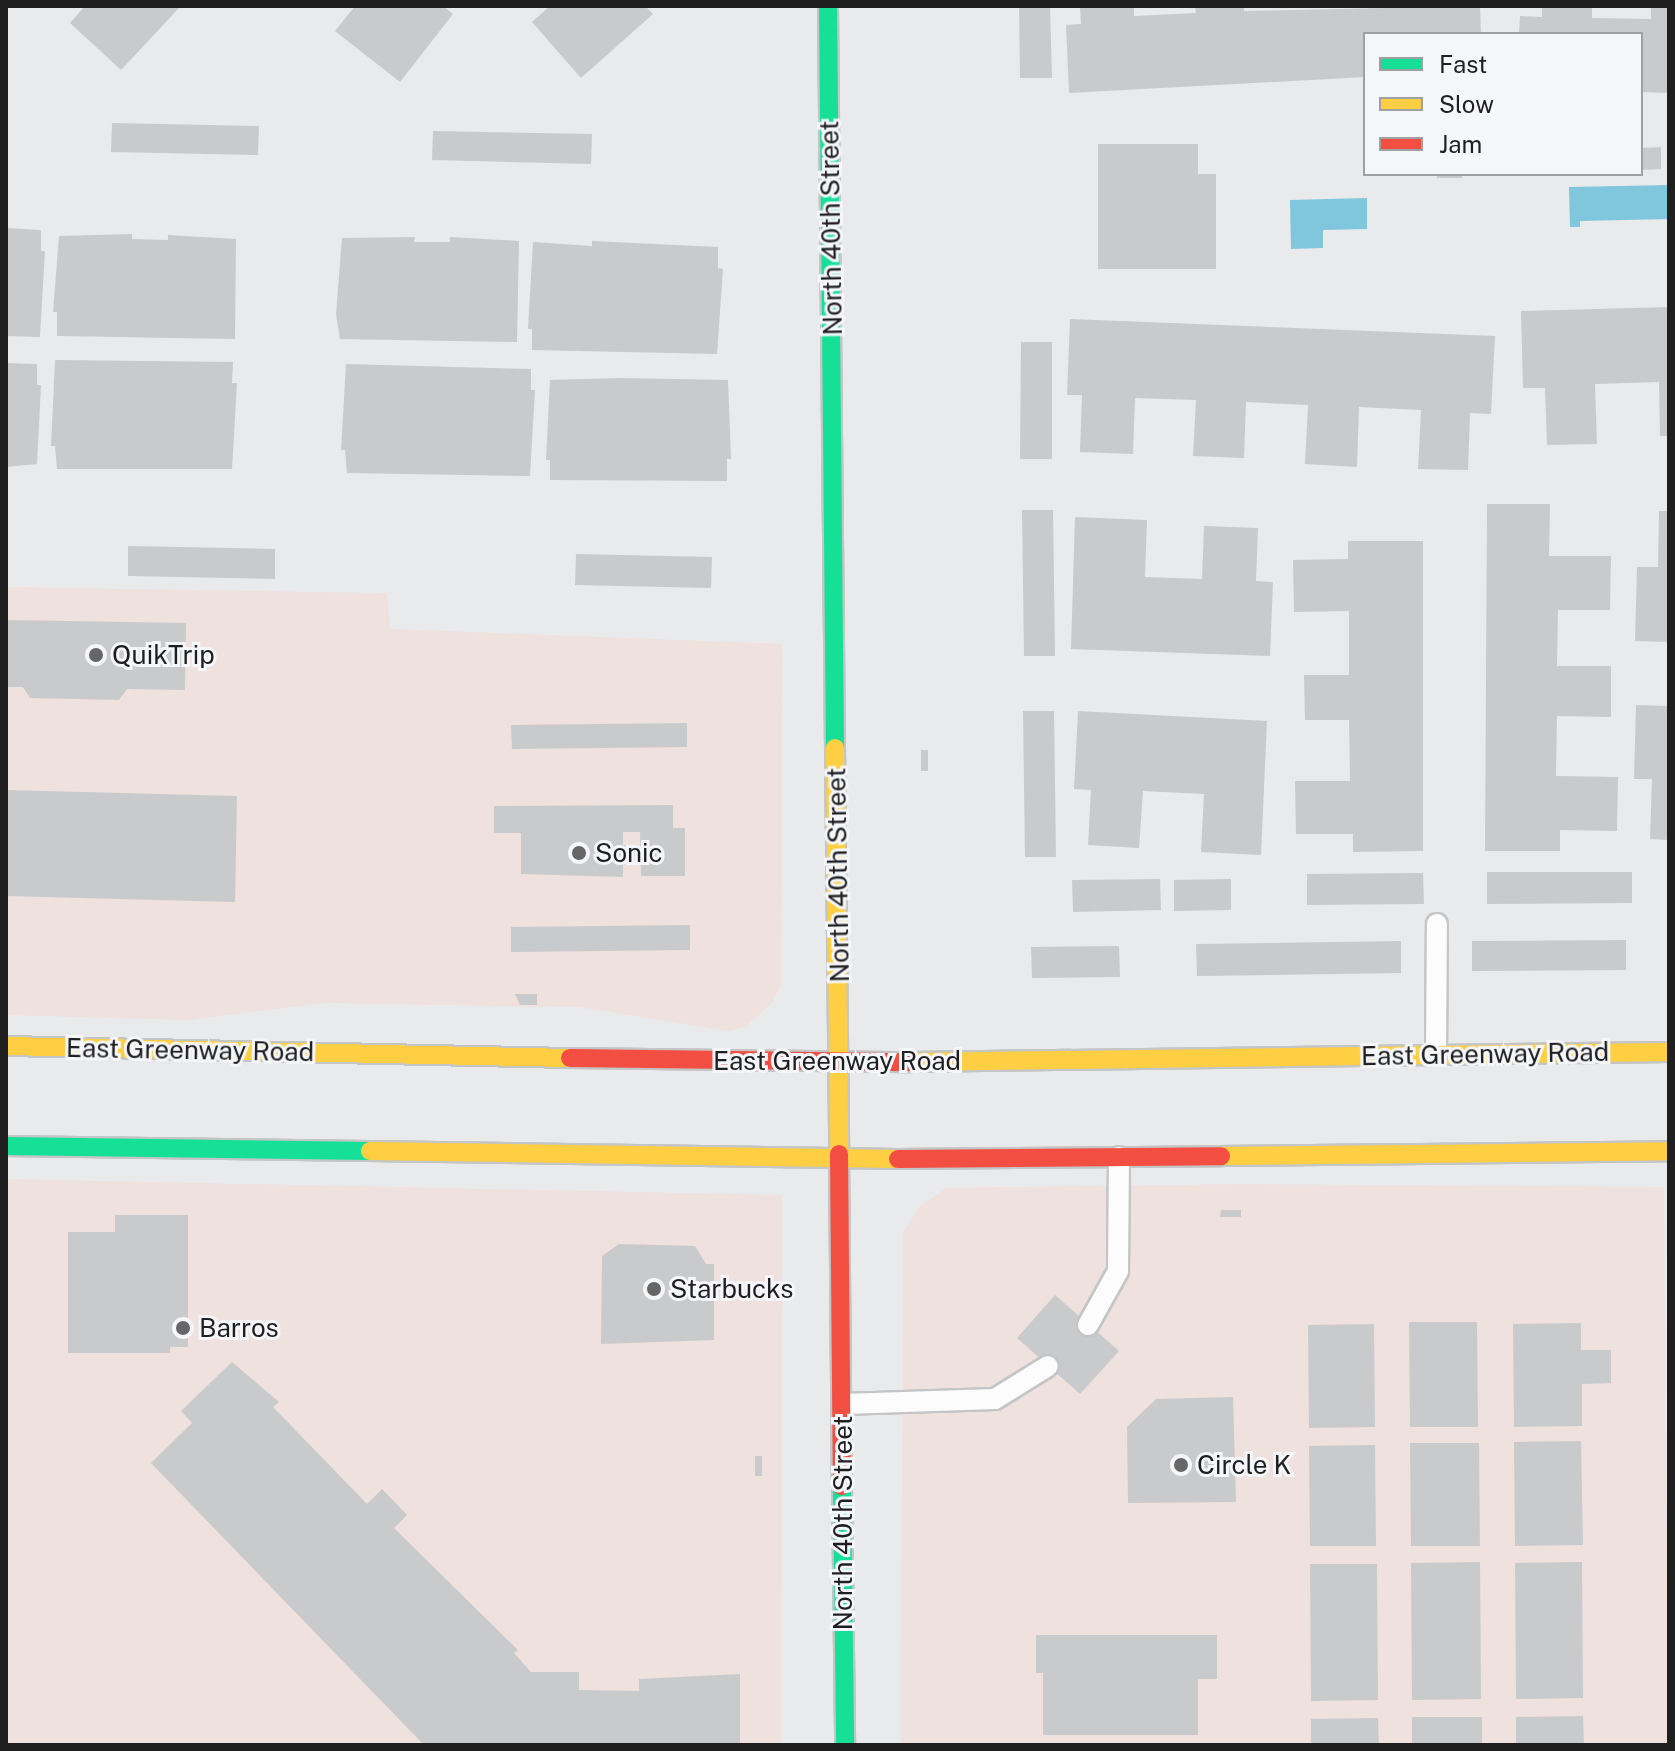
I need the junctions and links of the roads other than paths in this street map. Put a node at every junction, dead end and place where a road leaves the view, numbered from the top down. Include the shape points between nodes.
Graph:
1 (828, 6) edge
2 (1437, 924) dead end
3 (6, 1046) edge
4 (1669, 1052) edge
5 (1436, 1055) junction
6 (840, 1063) junction
7 (6, 1146) edge
8 (1669, 1151) edge
9 (1119, 1157) junction
10 (841, 1158) junction
11 (1088, 1325) dead end
12 (1048, 1366) dead end
13 (843, 1404) junction
14 (845, 1745) edge

1 - 6 main road, North 40th Street
2 - 5 lane
3 - 6 main road, East Greenway Road
4 - 5 main road, East Greenway Road
5 - 6 main road, East Greenway Road
6 - 10 main road, North 40th Street
7 - 10 main road
8 - 9 main road
9 - 10 main road
9 - 11 lane via 1118,1271
10 - 13 main road, North 40th Street
12 - 13 lane via 995,1399
13 - 14 main road, North 40th Street

